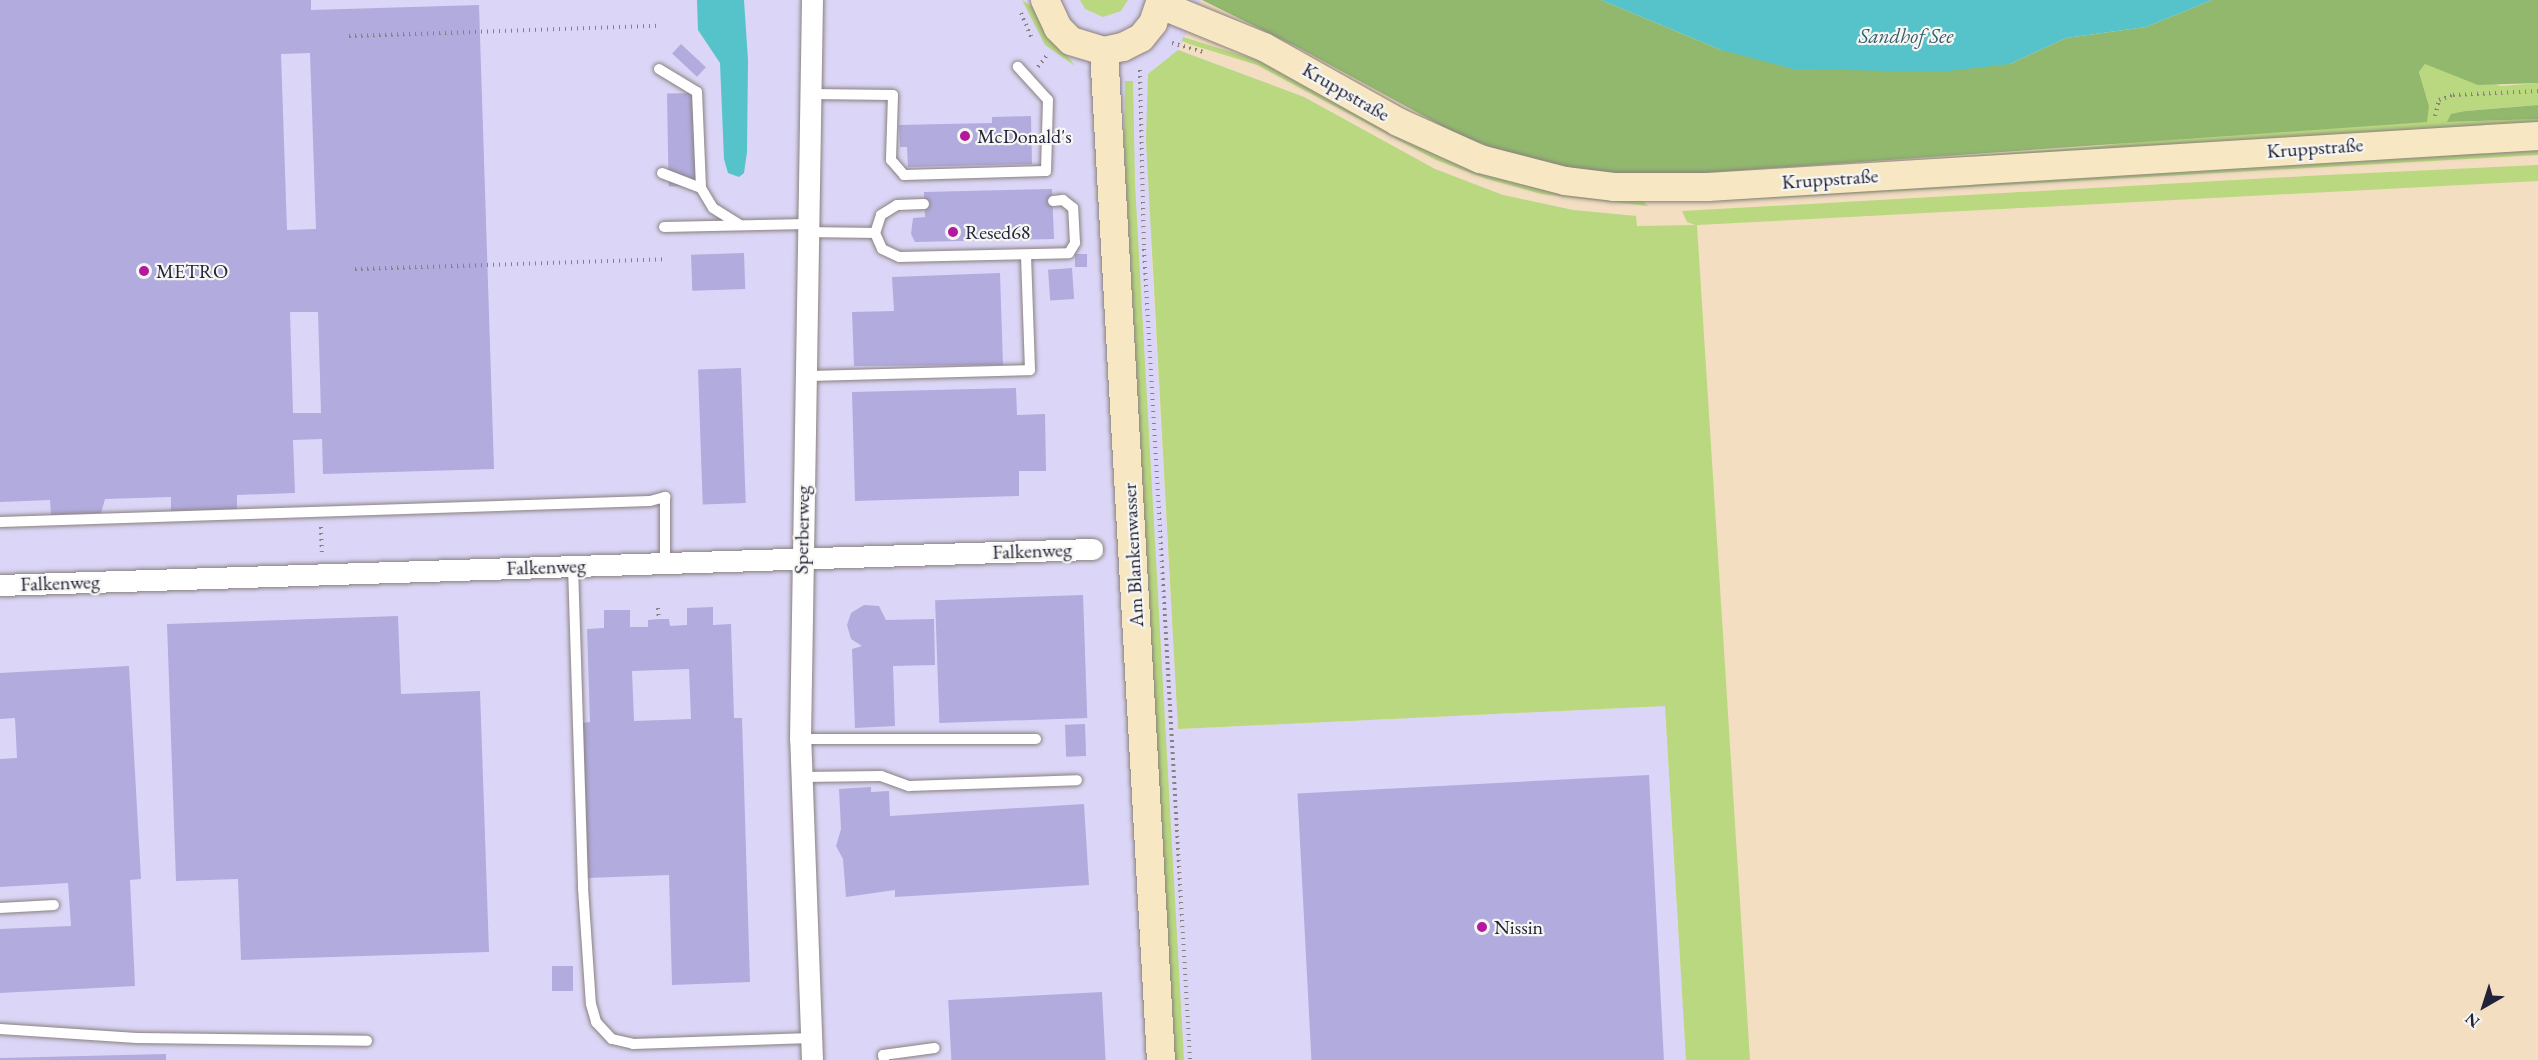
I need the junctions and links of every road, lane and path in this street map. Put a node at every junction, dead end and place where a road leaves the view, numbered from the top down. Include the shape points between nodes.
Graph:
1 (812, 0) edge
2 (1045, 0) edge
3 (1161, 2) edge
4 (658, 26) dead end
5 (349, 36) dead end
6 (1104, 51) junction
7 (1018, 67) dead end
8 (659, 69) dead end
9 (1140, 70) dead end
10 (2538, 91) edge
11 (811, 94) junction
12 (2538, 136) edge
13 (2433, 141) junction
14 (662, 173) dead end
15 (701, 188) junction
16 (1053, 201) dead end
17 (924, 204) dead end
18 (740, 225) junction
19 (664, 228) dead end
20 (807, 228) junction
21 (875, 233) junction
22 (1026, 255) junction
23 (665, 259) dead end
24 (355, 268) dead end
25 (804, 376) junction
26 (320, 510) junction
27 (0, 522) edge
28 (1092, 549) dead end
29 (801, 558) junction
30 (666, 563) junction
31 (573, 566) junction
32 (322, 574) junction
33 (0, 585) edge
34 (658, 608) dead end
35 (658, 619) dead end
36 (800, 739) junction
37 (1036, 739) dead end
38 (801, 777) junction
39 (1077, 780) dead end
40 (54, 905) dead end
41 (0, 908) edge
42 (0, 1029) edge
43 (811, 1038) junction
44 (367, 1041) dead end
45 (935, 1048) dead end
46 (812, 1060) edge
47 (884, 1060) edge
48 (1161, 1060) edge
49 (1190, 1060) edge

1 - 11 street, Sperberweg
2 - 6 street via 1058,28 1071,40
3 - 6 street via 1153,23 1140,38
3 - 13 street, Kruppstraße via 1264,47 1398,122 1480,159 1566,181 1614,187 1708,187
4 - 5 path
6 - 48 street, Am Blankenwasser
7 - 11 lane via 1048,100 1046,171 904,175 891,160 893,95
8 - 15 lane via 698,92
9 - 49 path via 1144,249
10 - 13 path via 2479,92 2439,100
11 - 20 street, Sperberweg
12 - 13 street, Kruppstraße
14 - 15 lane
15 - 18 lane via 713,208
16 - 22 lane via 1063,200 1073,208 1074,248 1065,254
17 - 21 lane via 888,208
18 - 19 lane
18 - 20 lane
20 - 21 lane
20 - 25 street, Sperberweg
21 - 22 lane via 882,249 899,257
22 - 25 lane via 1030,370
23 - 24 path
25 - 29 street, Sperberweg
26 - 27 lane
26 - 30 lane via 650,501 665,497
26 - 32 path
28 - 29 street, Falkenweg
29 - 30 street, Falkenweg
29 - 36 street, Sperberweg
30 - 31 street, Falkenweg
31 - 32 street, Falkenweg
31 - 43 lane via 583,888 591,1004 596,1022 612,1039 633,1044
32 - 33 street, Falkenweg
34 - 35 path
36 - 37 lane
36 - 38 street, Sperberweg
38 - 39 lane via 881,776 909,786
38 - 43 street, Sperberweg
40 - 41 lane
42 - 44 lane via 137,1038
43 - 46 street, Sperberweg
45 - 47 lane via 883,1055

